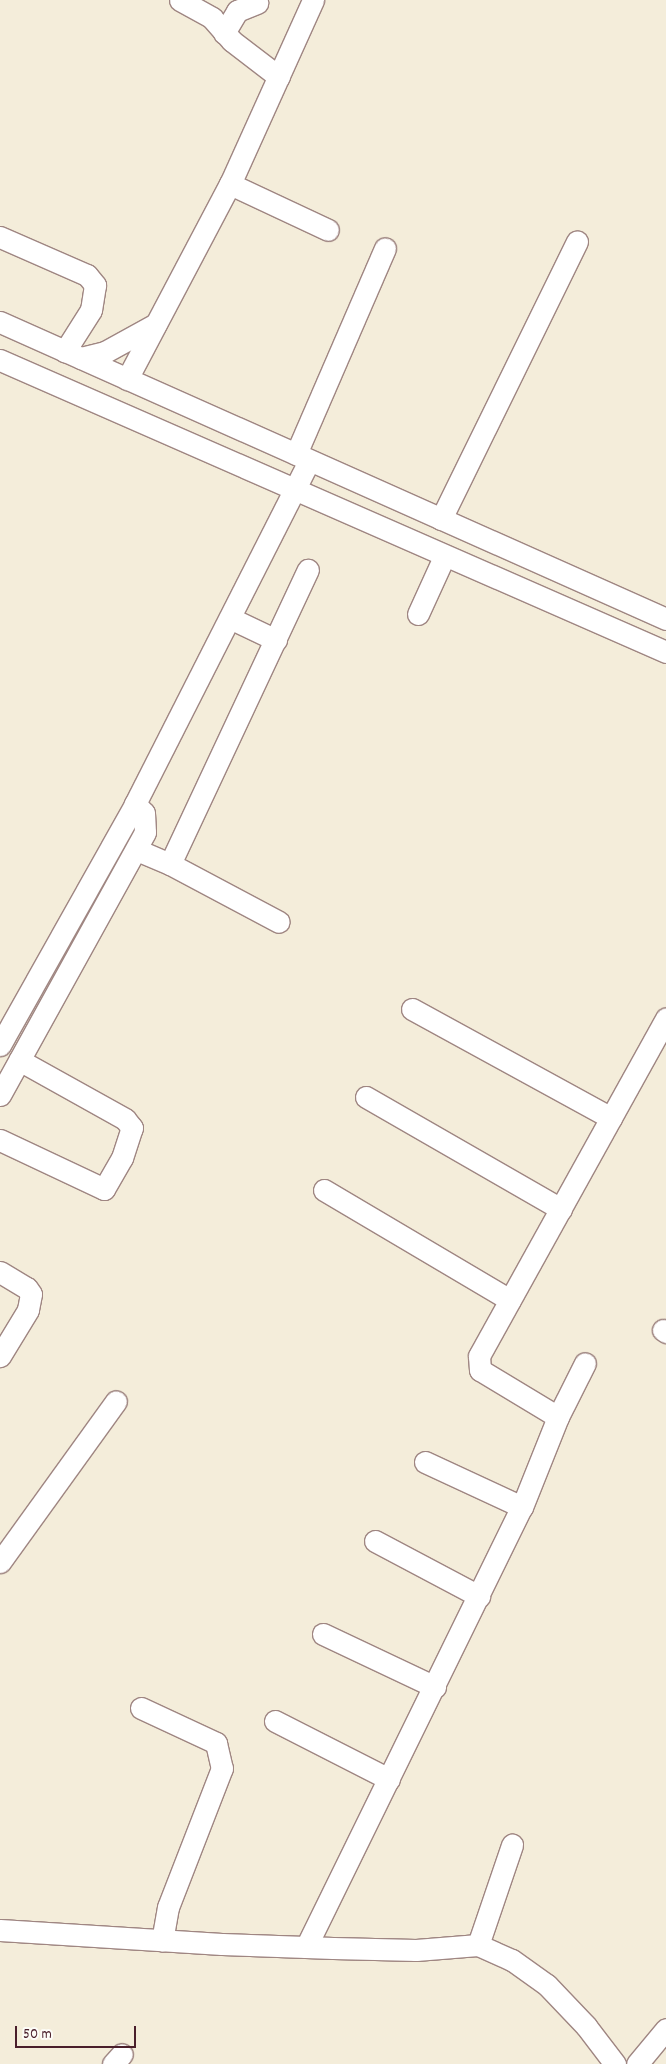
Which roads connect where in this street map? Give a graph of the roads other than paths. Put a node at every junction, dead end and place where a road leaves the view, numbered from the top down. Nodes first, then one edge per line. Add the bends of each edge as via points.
1 (180, 0) edge
2 (313, 0) edge
3 (257, 3) dead end
4 (224, 33) junction
5 (280, 77) junction
6 (230, 184) junction
7 (328, 230) dead end
8 (0, 237) edge
9 (577, 241) dead end
10 (385, 248) dead end
11 (0, 322) edge
12 (156, 324) junction
13 (73, 354) junction
14 (0, 360) edge
15 (127, 379) junction
16 (300, 473) junction
17 (440, 519) junction
18 (444, 557) junction
19 (308, 570) dead end
20 (418, 614) dead end
21 (230, 618) junction
22 (666, 619) edge
23 (276, 640) junction
24 (666, 652) edge
25 (135, 804) junction
26 (136, 850) junction
27 (170, 864) junction
28 (279, 922) dead end
29 (412, 1009) dead end
30 (666, 1018) edge
31 (0, 1045) edge
32 (19, 1060) junction
33 (0, 1095) edge
34 (366, 1097) dead end
35 (611, 1118) junction
36 (0, 1140) edge
37 (324, 1190) dead end
38 (561, 1209) junction
39 (0, 1272) edge
40 (510, 1300) junction
41 (0, 1356) edge
42 (585, 1363) dead end
43 (116, 1401) dead end
44 (558, 1417) junction
45 (425, 1462) dead end
46 (522, 1507) junction
47 (375, 1541) dead end
48 (0, 1562) edge
49 (479, 1596) junction
50 (323, 1634) dead end
51 (435, 1687) junction
52 (141, 1708) dead end
53 (275, 1721) dead end
54 (389, 1779) junction
55 (512, 1845) dead end
56 (0, 1930) edge
57 (162, 1940) junction
58 (478, 1945) junction
59 (306, 1947) junction
60 (666, 2029) edge
61 (615, 2064) edge
62 (637, 2064) edge

1 - 4 street via 212,18
2 - 5 street
3 - 4 street via 238,11
4 - 5 street
5 - 6 street
6 - 7 street
6 - 12 street
8 - 13 street via 87,275 95,285 91,310
9 - 17 street
10 - 16 street
11 - 13 street
12 - 13 street via 105,352
12 - 15 street
13 - 15 street
14 - 16 street
15 - 16 street
16 - 17 street
16 - 18 street
16 - 21 street
17 - 22 street
18 - 20 street
18 - 24 street
19 - 23 street
21 - 23 street
21 - 25 street
23 - 27 street
25 - 26 street via 144,813 146,822
25 - 31 street
26 - 27 street
26 - 32 street
27 - 28 street
29 - 35 street
30 - 35 street
32 - 33 street
32 - 36 street via 125,1119 132,1128 122,1158 104,1189
34 - 38 street
35 - 38 street
37 - 40 street
38 - 40 street
39 - 41 street via 27,1288 31,1294 28,1310
40 - 44 street via 479,1356 480,1370
42 - 44 street
43 - 48 street
44 - 46 street
45 - 46 street
46 - 49 street
47 - 49 street
49 - 51 street
50 - 51 street
51 - 54 street
52 - 57 street via 216,1743 222,1768 168,1907
53 - 54 street
54 - 59 street
55 - 58 street
56 - 57 street
57 - 59 street
58 - 59 street via 416,1950
58 - 61 street via 512,1960 547,1985 586,2026
60 - 62 street

